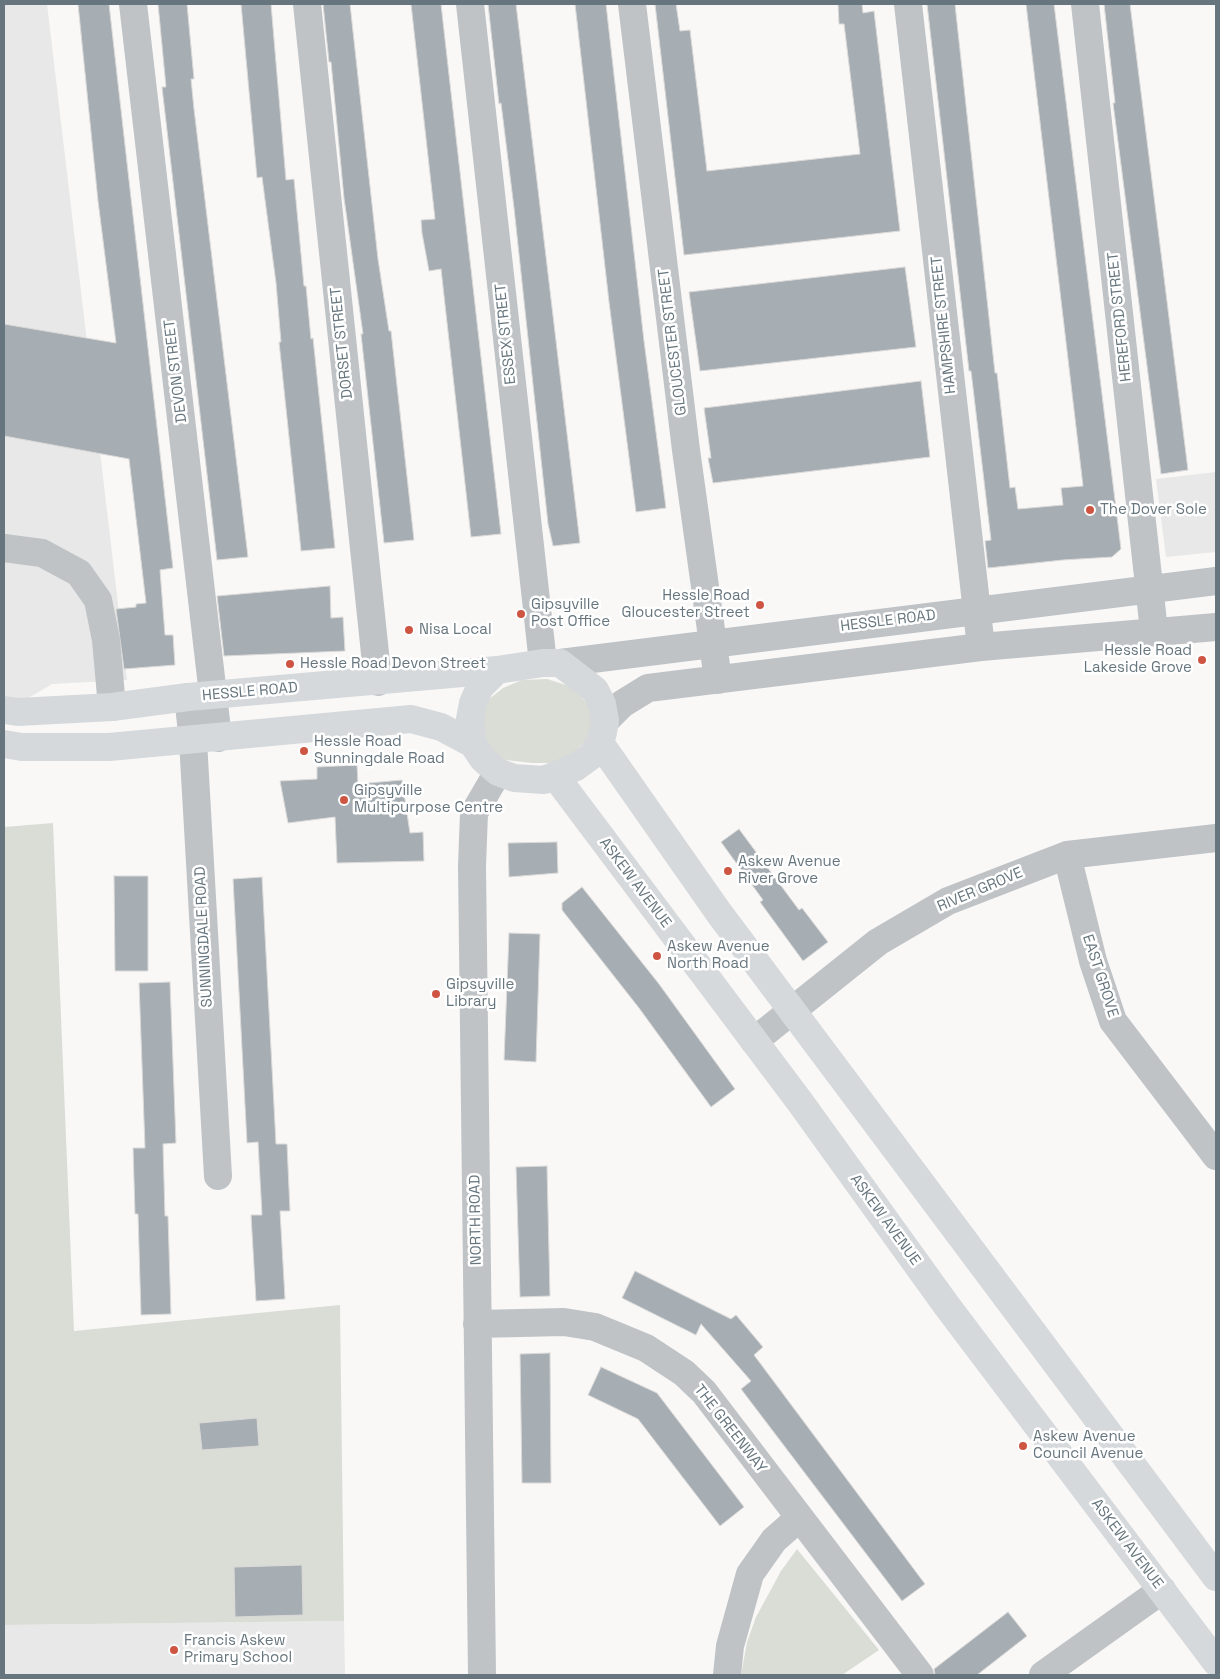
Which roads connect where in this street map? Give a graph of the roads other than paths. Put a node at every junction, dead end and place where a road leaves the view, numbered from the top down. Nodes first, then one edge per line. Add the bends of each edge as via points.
1 (133, 4) edge
2 (307, 4) edge
3 (470, 4) edge
4 (632, 4) edge
5 (908, 4) edge
6 (1085, 4) edge
7 (4, 548) edge
8 (1216, 581) edge
9 (1148, 588) junction
10 (975, 610) junction
11 (1216, 627) edge
12 (1154, 631) junction
13 (713, 643) junction
14 (981, 647) junction
15 (552, 663) junction
16 (497, 670) junction
17 (718, 680) junction
18 (378, 682) junction
19 (201, 696) junction
20 (112, 707) junction
21 (4, 710) edge
22 (603, 732) junction
23 (206, 740) junction
24 (4, 744) edge
25 (472, 744) junction
26 (498, 772) junction
27 (556, 777) junction
28 (1216, 838) edge
29 (1067, 855) junction
30 (792, 1010) junction
31 (754, 1041) junction
32 (1216, 1156) edge
33 (218, 1176) dead end
34 (477, 1324) junction
35 (799, 1518) junction
36 (1212, 1561) edge
37 (1162, 1590) junction
38 (1216, 1662) edge
39 (482, 1675) edge
40 (727, 1675) edge
41 (920, 1675) edge
42 (1043, 1675) edge

1 - 19 street, DEVON STREET
2 - 18 street, DORSET STREET
3 - 15 street, ESSEX STREET
4 - 13 street, GLOUCESTER STREET via 686,450
5 - 10 street, HAMPSHIRE STREET
6 - 9 street, HEREFORD STREET
7 - 20 street via 42,553 79,573 98,600 106,640
8 - 9 street, HESSLE ROAD
9 - 10 street, HESSLE ROAD
9 - 12 street, HEREFORD STREET
10 - 13 street, HESSLE ROAD
10 - 14 street, HAMPSHIRE STREET
11 - 12 street
12 - 14 street
13 - 15 street, HESSLE ROAD
13 - 17 street, GLOUCESTER STREET
14 - 17 street
15 - 16 main road
15 - 22 main road via 581,677 595,690 602,704
16 - 18 main road, HESSLE ROAD
16 - 25 main road via 480,687 474,703 470,718
17 - 22 street via 648,688 622,704
18 - 19 main road, HESSLE ROAD
19 - 20 main road, HESSLE ROAD
19 - 23 street, SUNNINGDALE ROAD
20 - 21 main road, HESSLE ROAD
22 - 27 main road via 591,756 576,768
22 - 30 main road via 719,913
23 - 24 main road via 109,747
23 - 25 main road via 411,719 441,727
23 - 33 street, SUNNINGDALE ROAD
25 - 26 main road
26 - 27 main road via 530,780
26 - 34 street, NORTH ROAD via 474,813
27 - 31 main road, ASKEW AVENUE
28 - 29 street, RIVER GROVE
29 - 30 street, RIVER GROVE via 948,901 878,942
29 - 32 street, EAST GROVE via 1093,961 1113,1021
30 - 31 street, RIVER GROVE
30 - 36 main road
31 - 37 main road, ASKEW AVENUE via 947,1306
34 - 35 street, THE GREENWAY via 564,1322 595,1327 667,1360 704,1392
34 - 39 street, NORTH ROAD
35 - 40 street via 774,1540 750,1574 730,1646
35 - 41 street, THE GREENWAY
37 - 38 main road, ASKEW AVENUE
37 - 42 street

